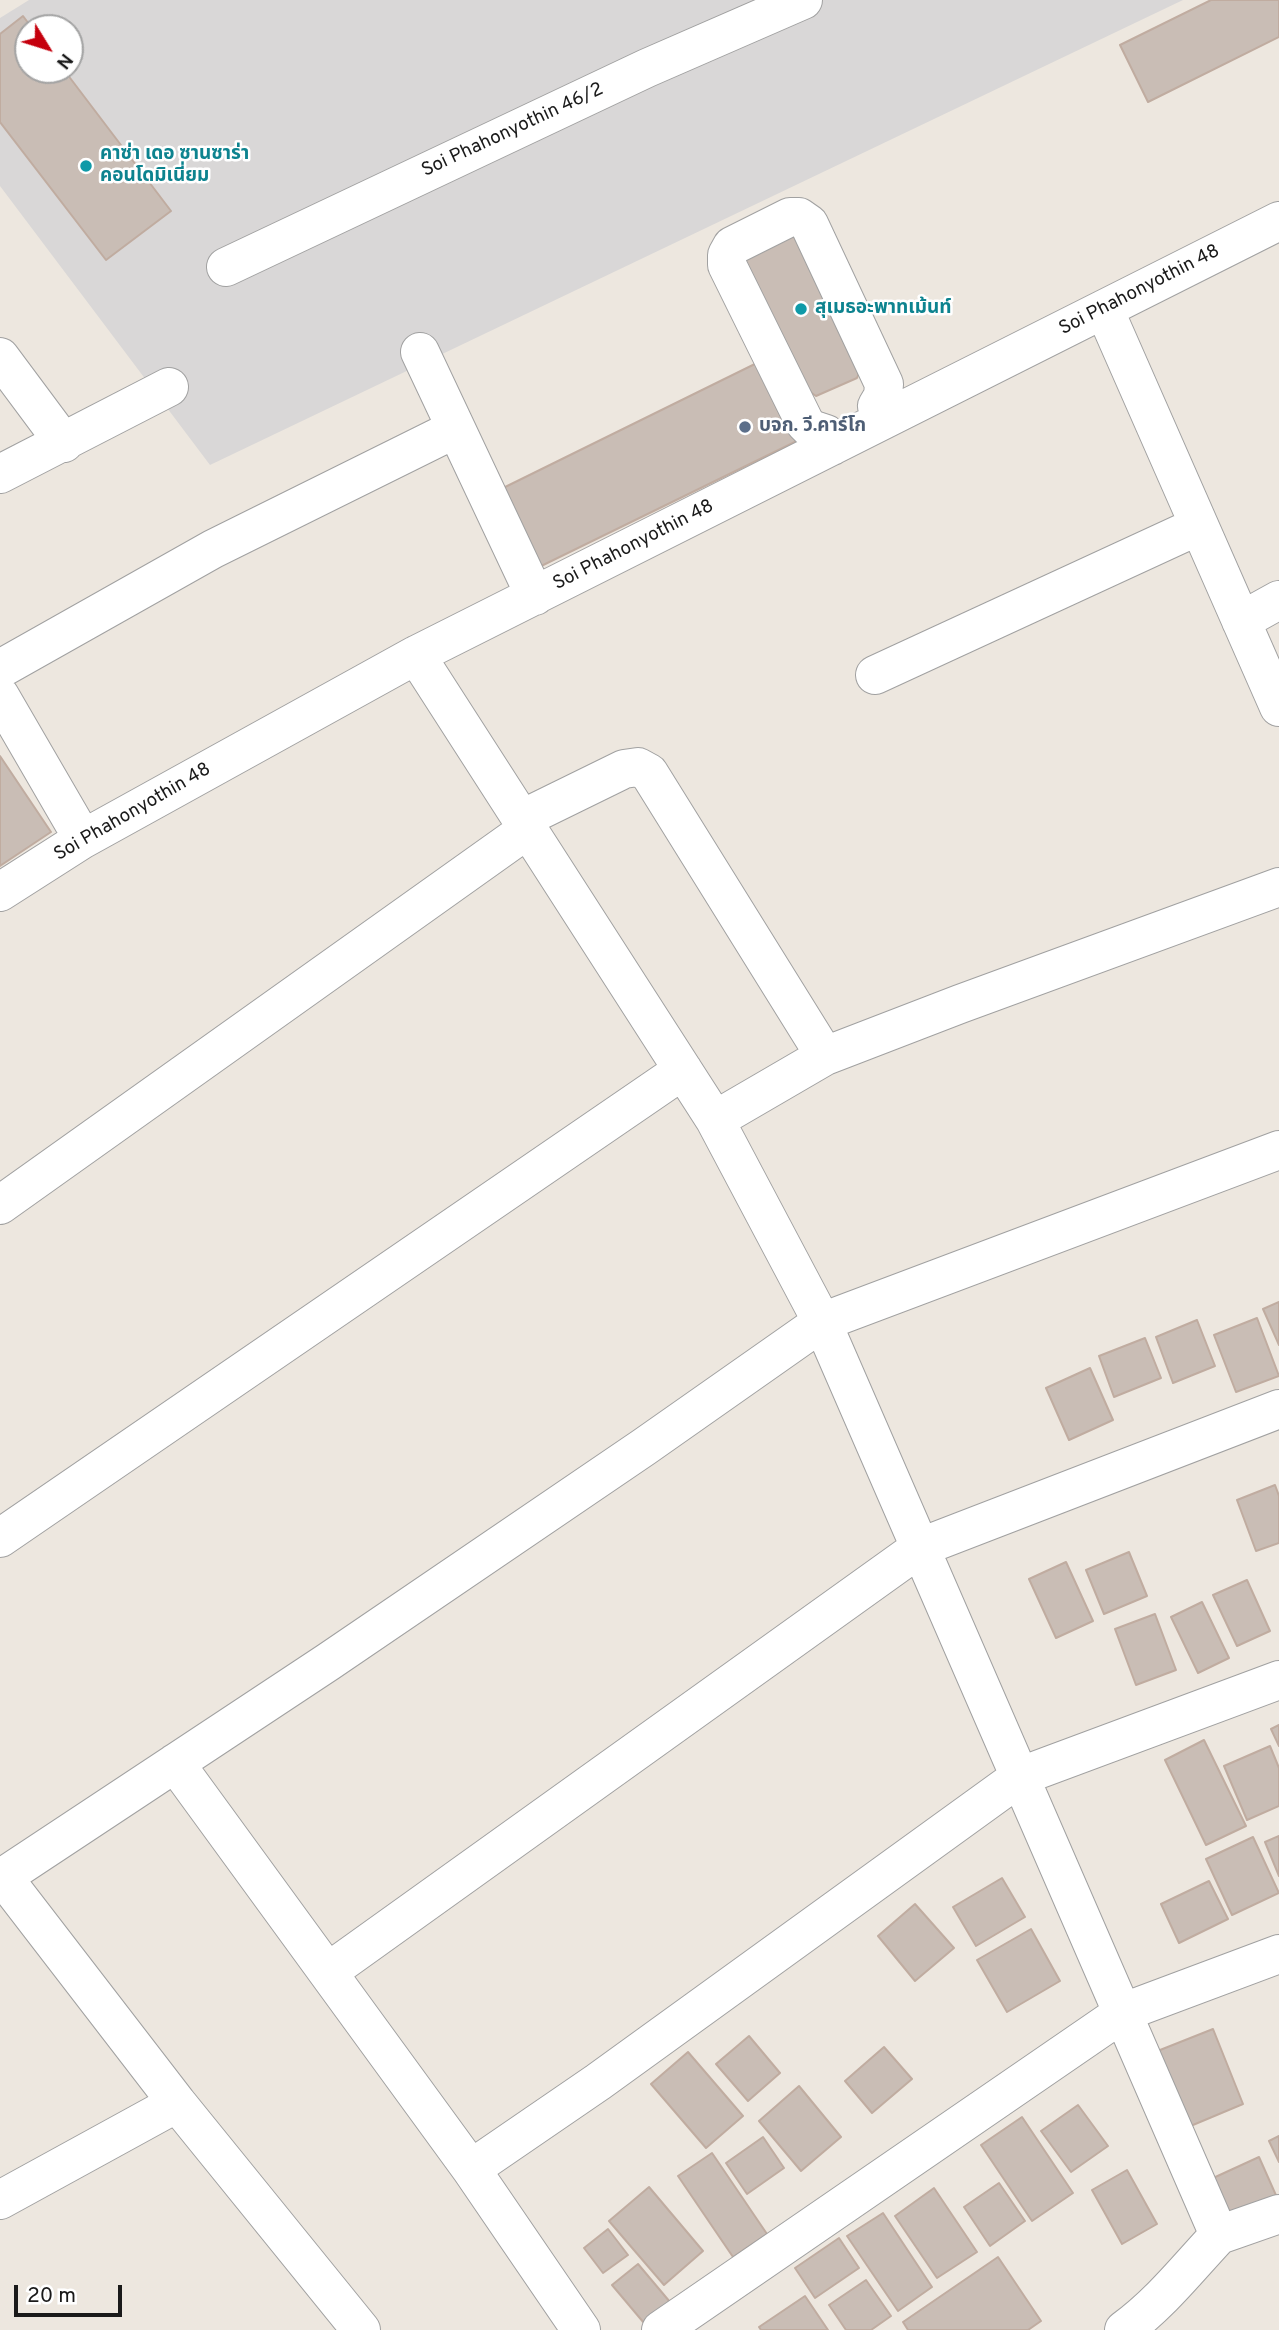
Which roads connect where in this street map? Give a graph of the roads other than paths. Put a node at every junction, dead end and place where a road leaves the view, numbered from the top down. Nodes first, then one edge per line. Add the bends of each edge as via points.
1 (803, 0) edge
2 (1279, 221) edge
3 (226, 267) dead end
4 (1104, 309) junction
5 (420, 352) dead end
6 (0, 357) edge
7 (169, 387) dead end
8 (883, 420) junction
9 (455, 429) junction
10 (64, 443) junction
11 (832, 446) junction
12 (0, 474) edge
13 (1198, 526) junction
14 (535, 596) junction
15 (1279, 600) edge
16 (1241, 621) junction
17 (416, 655) junction
18 (0, 669) edge
19 (875, 675) dead end
20 (0, 696) edge
21 (1279, 707) edge
22 (525, 824) junction
23 (83, 839) junction
24 (1279, 887) edge
25 (0, 892) edge
26 (825, 1056) junction
27 (683, 1070) junction
28 (715, 1119) junction
29 (1279, 1150) edge
30 (0, 1205) edge
31 (822, 1322) junction
32 (1279, 1409) edge
33 (0, 1538) edge
34 (921, 1547) junction
35 (1279, 1680) edge
36 (175, 1763) junction
37 (1021, 1776) junction
38 (1, 1878) edge
39 (1279, 1954) edge
40 (328, 1972) junction
41 (1124, 2012) junction
42 (177, 2103) junction
43 (471, 2169) junction
44 (0, 2200) edge
45 (1279, 2214) edge
46 (1219, 2235) junction
47 (361, 2330) edge
48 (581, 2330) edge
49 (661, 2330) edge
50 (1124, 2330) edge

1 - 3 street, Soi Phahonyothin 46/2 via 647,68
2 - 4 street, Soi Phahonyothin 48
4 - 8 street, Soi Phahonyothin 48
4 - 13 street
5 - 9 street
6 - 10 street
7 - 10 street
8 - 11 street, Soi Phahonyothin 48
8 - 11 street via 877,406 884,384 807,222 790,216 734,245 727,266 807,426 826,434
9 - 14 street
9 - 18 street via 213,548
10 - 12 street
11 - 14 street, Soi Phahonyothin 48
13 - 16 street
13 - 19 street
14 - 17 street, Soi Phahonyothin 48
15 - 16 street
16 - 21 street
17 - 22 street
17 - 23 street, Soi Phahonyothin 48
20 - 23 street
22 - 26 street via 624,769 638,767 649,773
22 - 27 street
22 - 30 street
23 - 25 street, Soi Phahonyothin 48
24 - 26 street
26 - 28 street
27 - 28 street
27 - 33 street
28 - 31 street
29 - 31 street
31 - 34 street
31 - 36 street
32 - 34 street
34 - 37 street
34 - 40 street
35 - 37 street
36 - 38 street
36 - 40 street
37 - 41 street
37 - 43 street
38 - 42 street
39 - 41 street
40 - 43 street
41 - 46 street
41 - 49 street
42 - 44 street
42 - 47 street
43 - 48 street
45 - 46 street
46 - 50 street via 1170,2290

